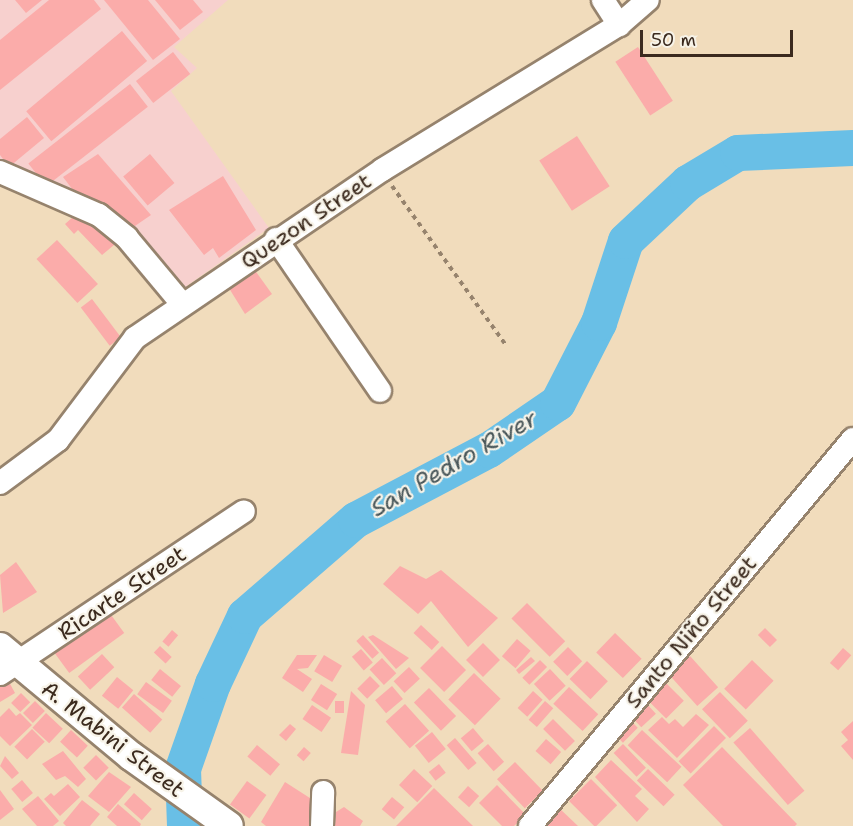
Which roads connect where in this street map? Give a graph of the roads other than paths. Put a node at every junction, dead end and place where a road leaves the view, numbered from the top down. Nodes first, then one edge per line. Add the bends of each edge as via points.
1 (603, 0) edge
2 (648, 0) edge
3 (619, 25) junction
4 (0, 172) edge
5 (276, 239) junction
6 (183, 304) junction
7 (380, 391) dead end
8 (853, 439) edge
9 (0, 483) edge
10 (244, 511) dead end
11 (5, 662) edge
12 (323, 792) dead end
13 (229, 826) edge
14 (322, 826) edge
15 (530, 826) edge

1 - 3 street
2 - 3 street, Quezon Street
3 - 5 street, Quezon Street
4 - 6 street via 99,215 127,238
5 - 6 street, Quezon Street
5 - 7 street
6 - 9 street, Quezon Street via 135,338 58,440
8 - 15 street, Santo Niño Street
10 - 11 street, Ricarte Street
11 - 13 main road, A. Mabini Street
12 - 14 street

